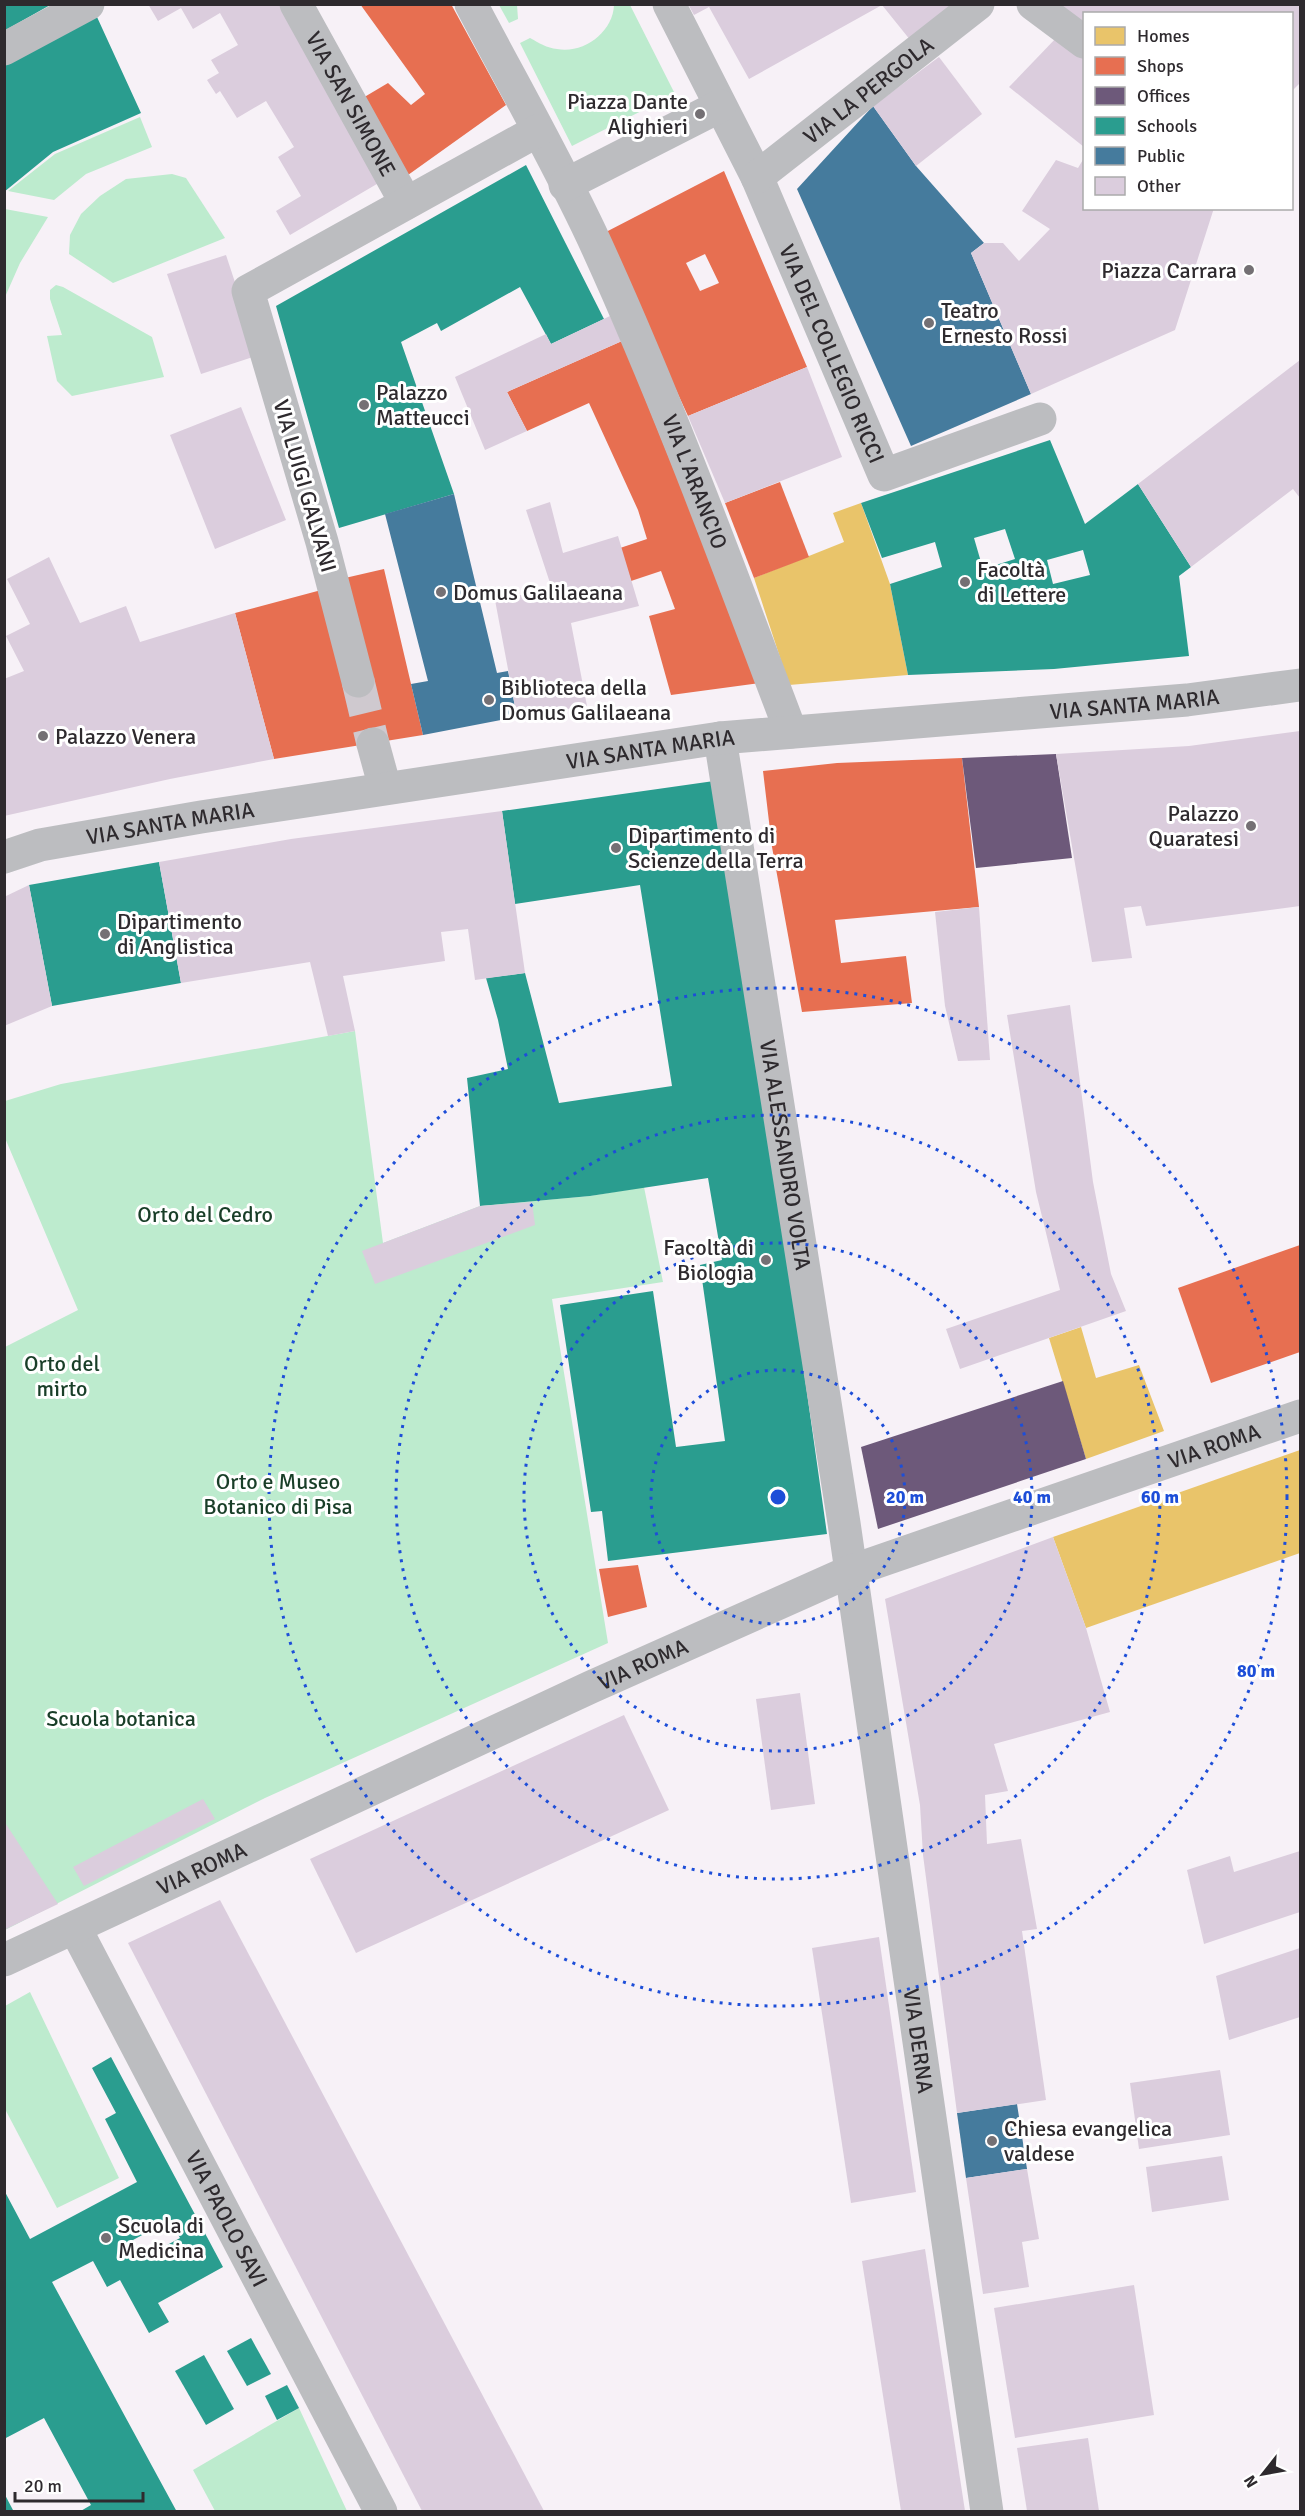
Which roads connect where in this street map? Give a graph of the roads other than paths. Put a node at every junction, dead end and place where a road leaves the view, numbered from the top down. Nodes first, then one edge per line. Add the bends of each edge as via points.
1 (88, 4) edge
2 (296, 4) edge
3 (471, 4) edge
4 (669, 4) edge
5 (978, 4) edge
6 (1033, 4) edge
7 (1083, 41) edge
8 (4, 49) edge
9 (720, 106) junction
10 (534, 132) junction
11 (757, 177) junction
12 (565, 185) junction
13 (406, 202) junction
14 (1040, 419) dead end
15 (358, 681) tunnel mouth
16 (1300, 685) edge
17 (791, 732) junction
18 (720, 738) junction
19 (373, 744) tunnel mouth
20 (385, 788) junction
21 (4, 857) edge
22 (1300, 1416) edge
23 (850, 1571) junction
24 (75, 1928) junction
25 (4, 1960) edge
26 (381, 2511) edge
27 (987, 2511) edge

1 - 8 street
2 - 13 street, VIA SAN SIMONE
3 - 10 street
4 - 9 street
5 - 11 street, VIA LA PERGOLA
6 - 7 street
9 - 11 street
9 - 12 street
10 - 12 street
10 - 13 street
11 - 14 street, VIA DEL COLLEGIO RICCI via 884,475
12 - 17 street, VIA L'ARANCIO via 592,236 690,462
13 - 15 street, VIA LUIGI GALVANI via 248,291 322,542
16 - 17 street, VIA SANTA MARIA via 1187,700
17 - 18 street, VIA SANTA MARIA
18 - 20 street, VIA SANTA MARIA
18 - 23 street, VIA ALESSANDRO VOLTA
19 - 20 street
20 - 21 street, VIA SANTA MARIA via 51,843
22 - 23 street, VIA ROMA
23 - 24 street, VIA ROMA
23 - 27 street, VIA DERNA
24 - 25 street, VIA ROMA
24 - 26 street, VIA PAOLO SAVI

